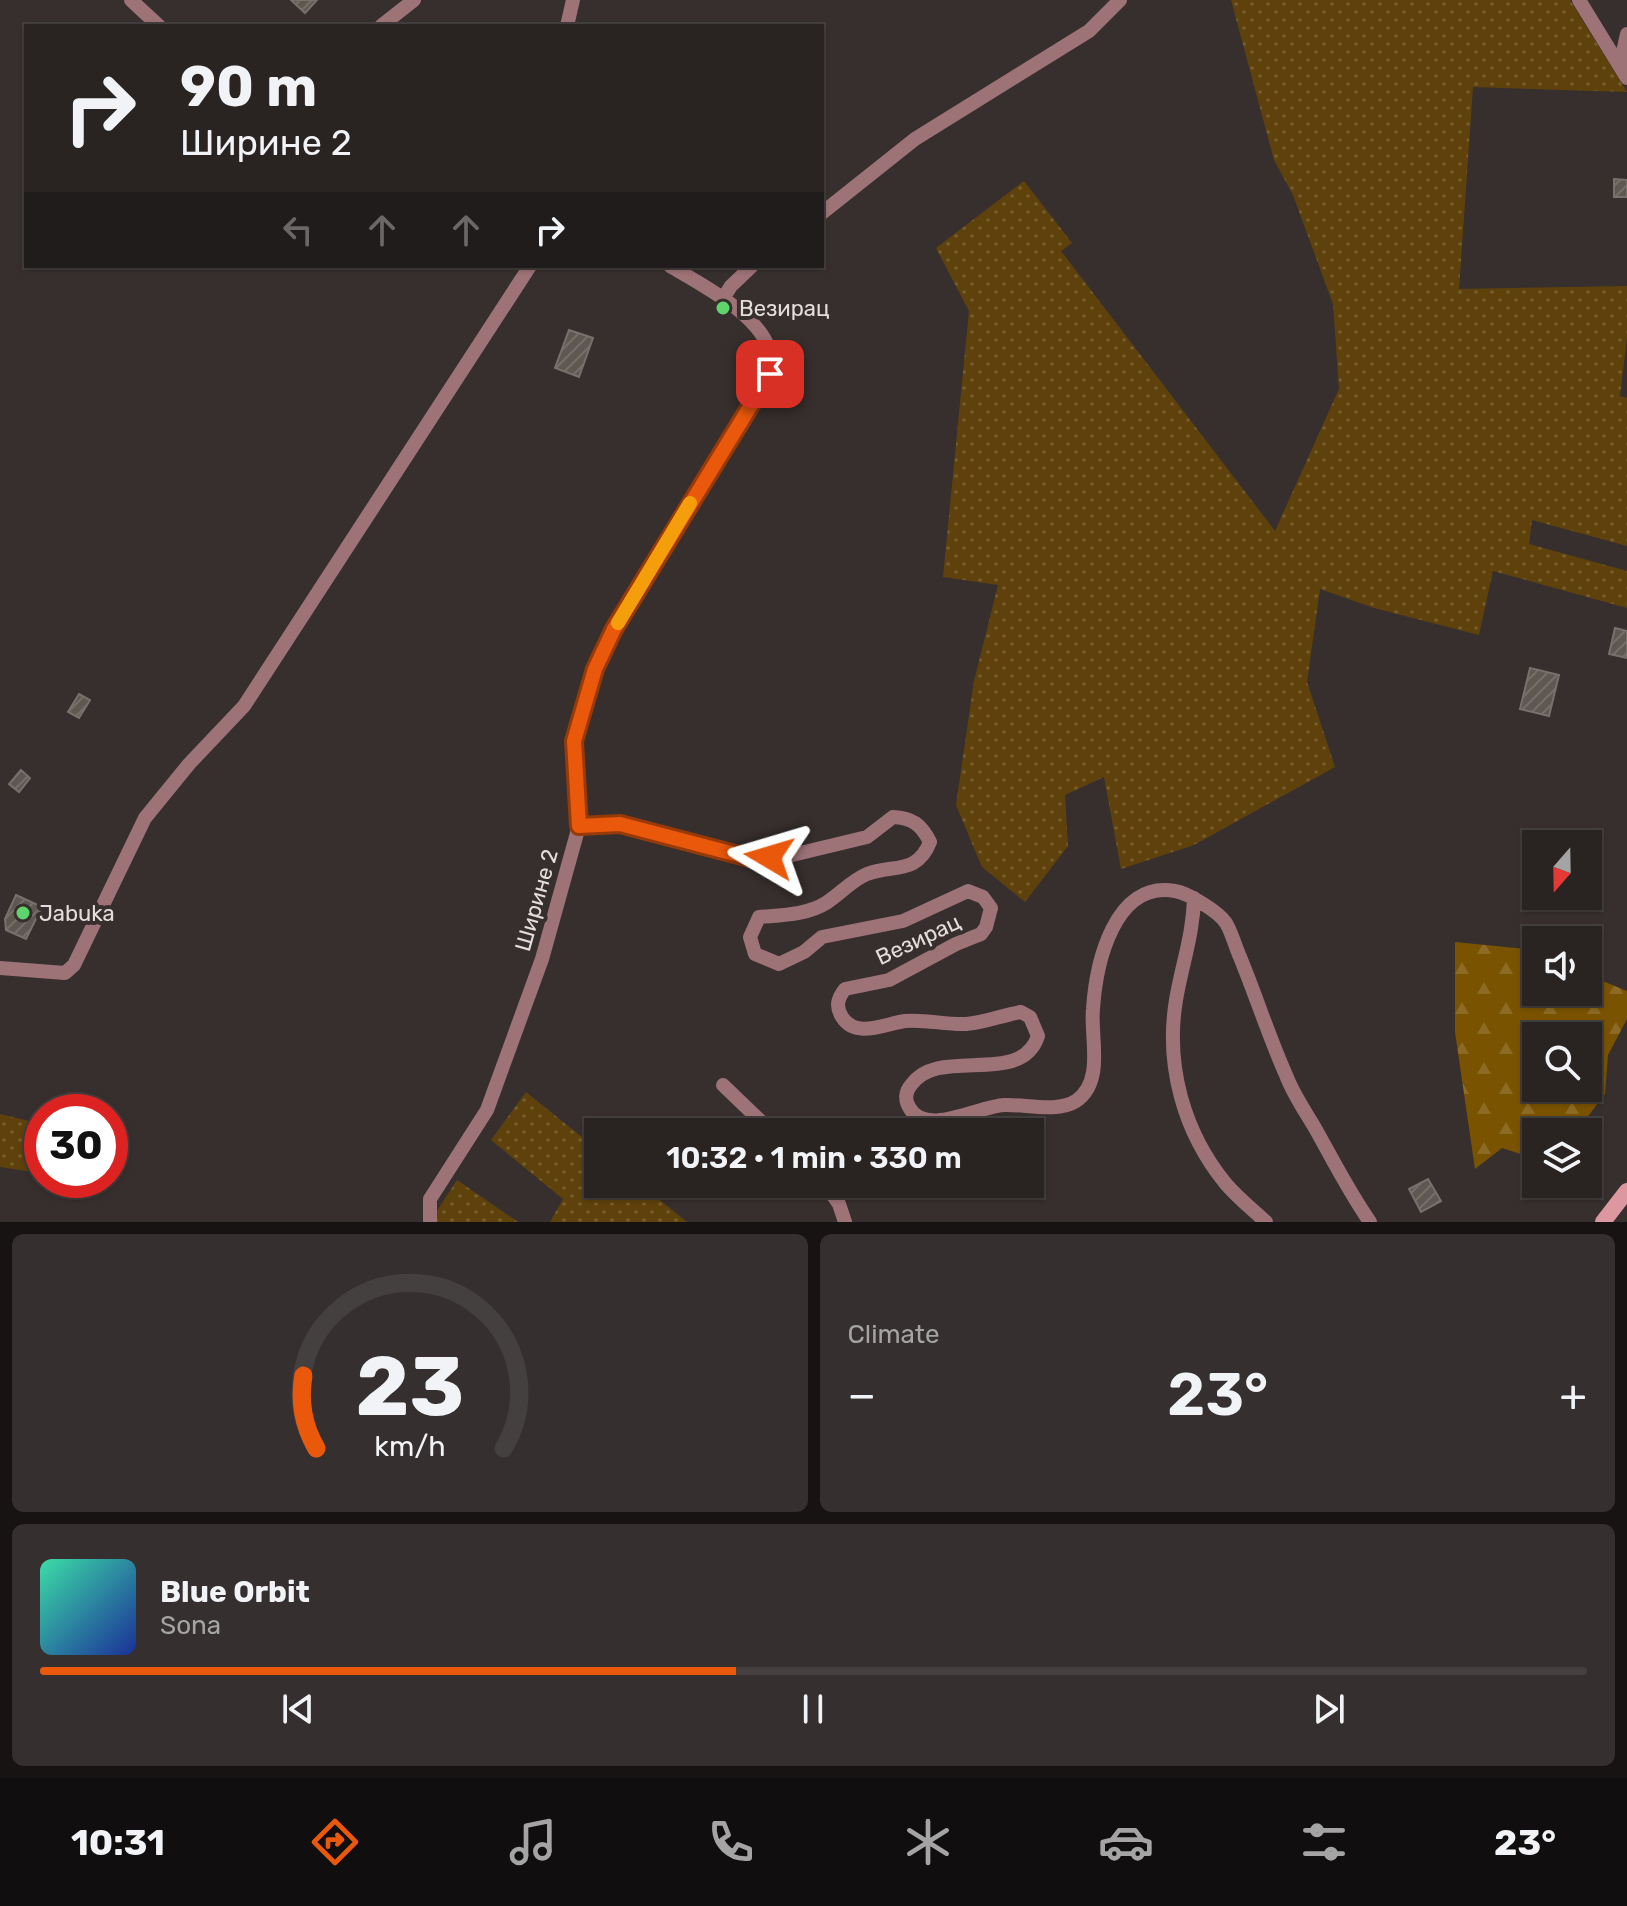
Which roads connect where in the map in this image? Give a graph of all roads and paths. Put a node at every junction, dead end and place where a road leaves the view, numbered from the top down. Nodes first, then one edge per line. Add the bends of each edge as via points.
1 (131, 0) edge
2 (414, 0) edge
3 (573, 0) edge
4 (1120, 0) edge
5 (1579, 0) edge
6 (157, 24) edge
7 (384, 24) edge
8 (567, 24) edge
9 (1627, 34) edge
10 (1624, 72) edge
11 (824, 211) edge
12 (529, 268) edge
13 (673, 268) edge
14 (750, 268) edge
15 (724, 297) junction
16 (579, 826) junction
17 (1194, 898) junction
18 (0, 968) edge
19 (723, 1085) dead end
20 (757, 1118) edge
21 (1627, 1191) edge
22 (835, 1198) edge
23 (430, 1222) edge
24 (845, 1222) edge
25 (1266, 1222) edge
26 (1370, 1222) edge
27 (1603, 1222) edge

1 - 6 street
2 - 7 street
3 - 8 street
4 - 11 street via 1089,31 915,139
5 - 10 street
9 - 10 street
12 - 18 street via 244,706 145,818 74,965 65,973
13 - 15 street, Ширине 2
14 - 15 street
15 - 16 street, Ширине 2 via 763,336 771,352 770,374 621,617 595,669 574,741
16 - 17 street, Везирац via 620,824 750,858 825,850 867,837 893,817 911,818 930,842 925,853 904,868 865,875 823,905 759,917 750,937 755,954 779,964 822,937 903,921 968,891 983,897 991,908 981,934 889,980 845,989 838,998 844,1020 866,1030 906,1021 963,1024 1021,1012 1030,1017 1038,1036 1025,1054 1009,1062 931,1070 910,1085 908,1106 915,1117 930,1121 1002,1105 1050,1107 1075,1101 1095,1064 1092,1013 1097,970 1122,911 1140,894 1176,891
16 - 23 street, Ширине 2 via 508,1057 487,1110 430,1199
17 - 25 street via 1193,930 1176,1001 1175,1077 1200,1147 1227,1185
17 - 26 street, Везирац via 1225,922 1286,1077
19 - 20 street
21 - 27 street
22 - 24 street

